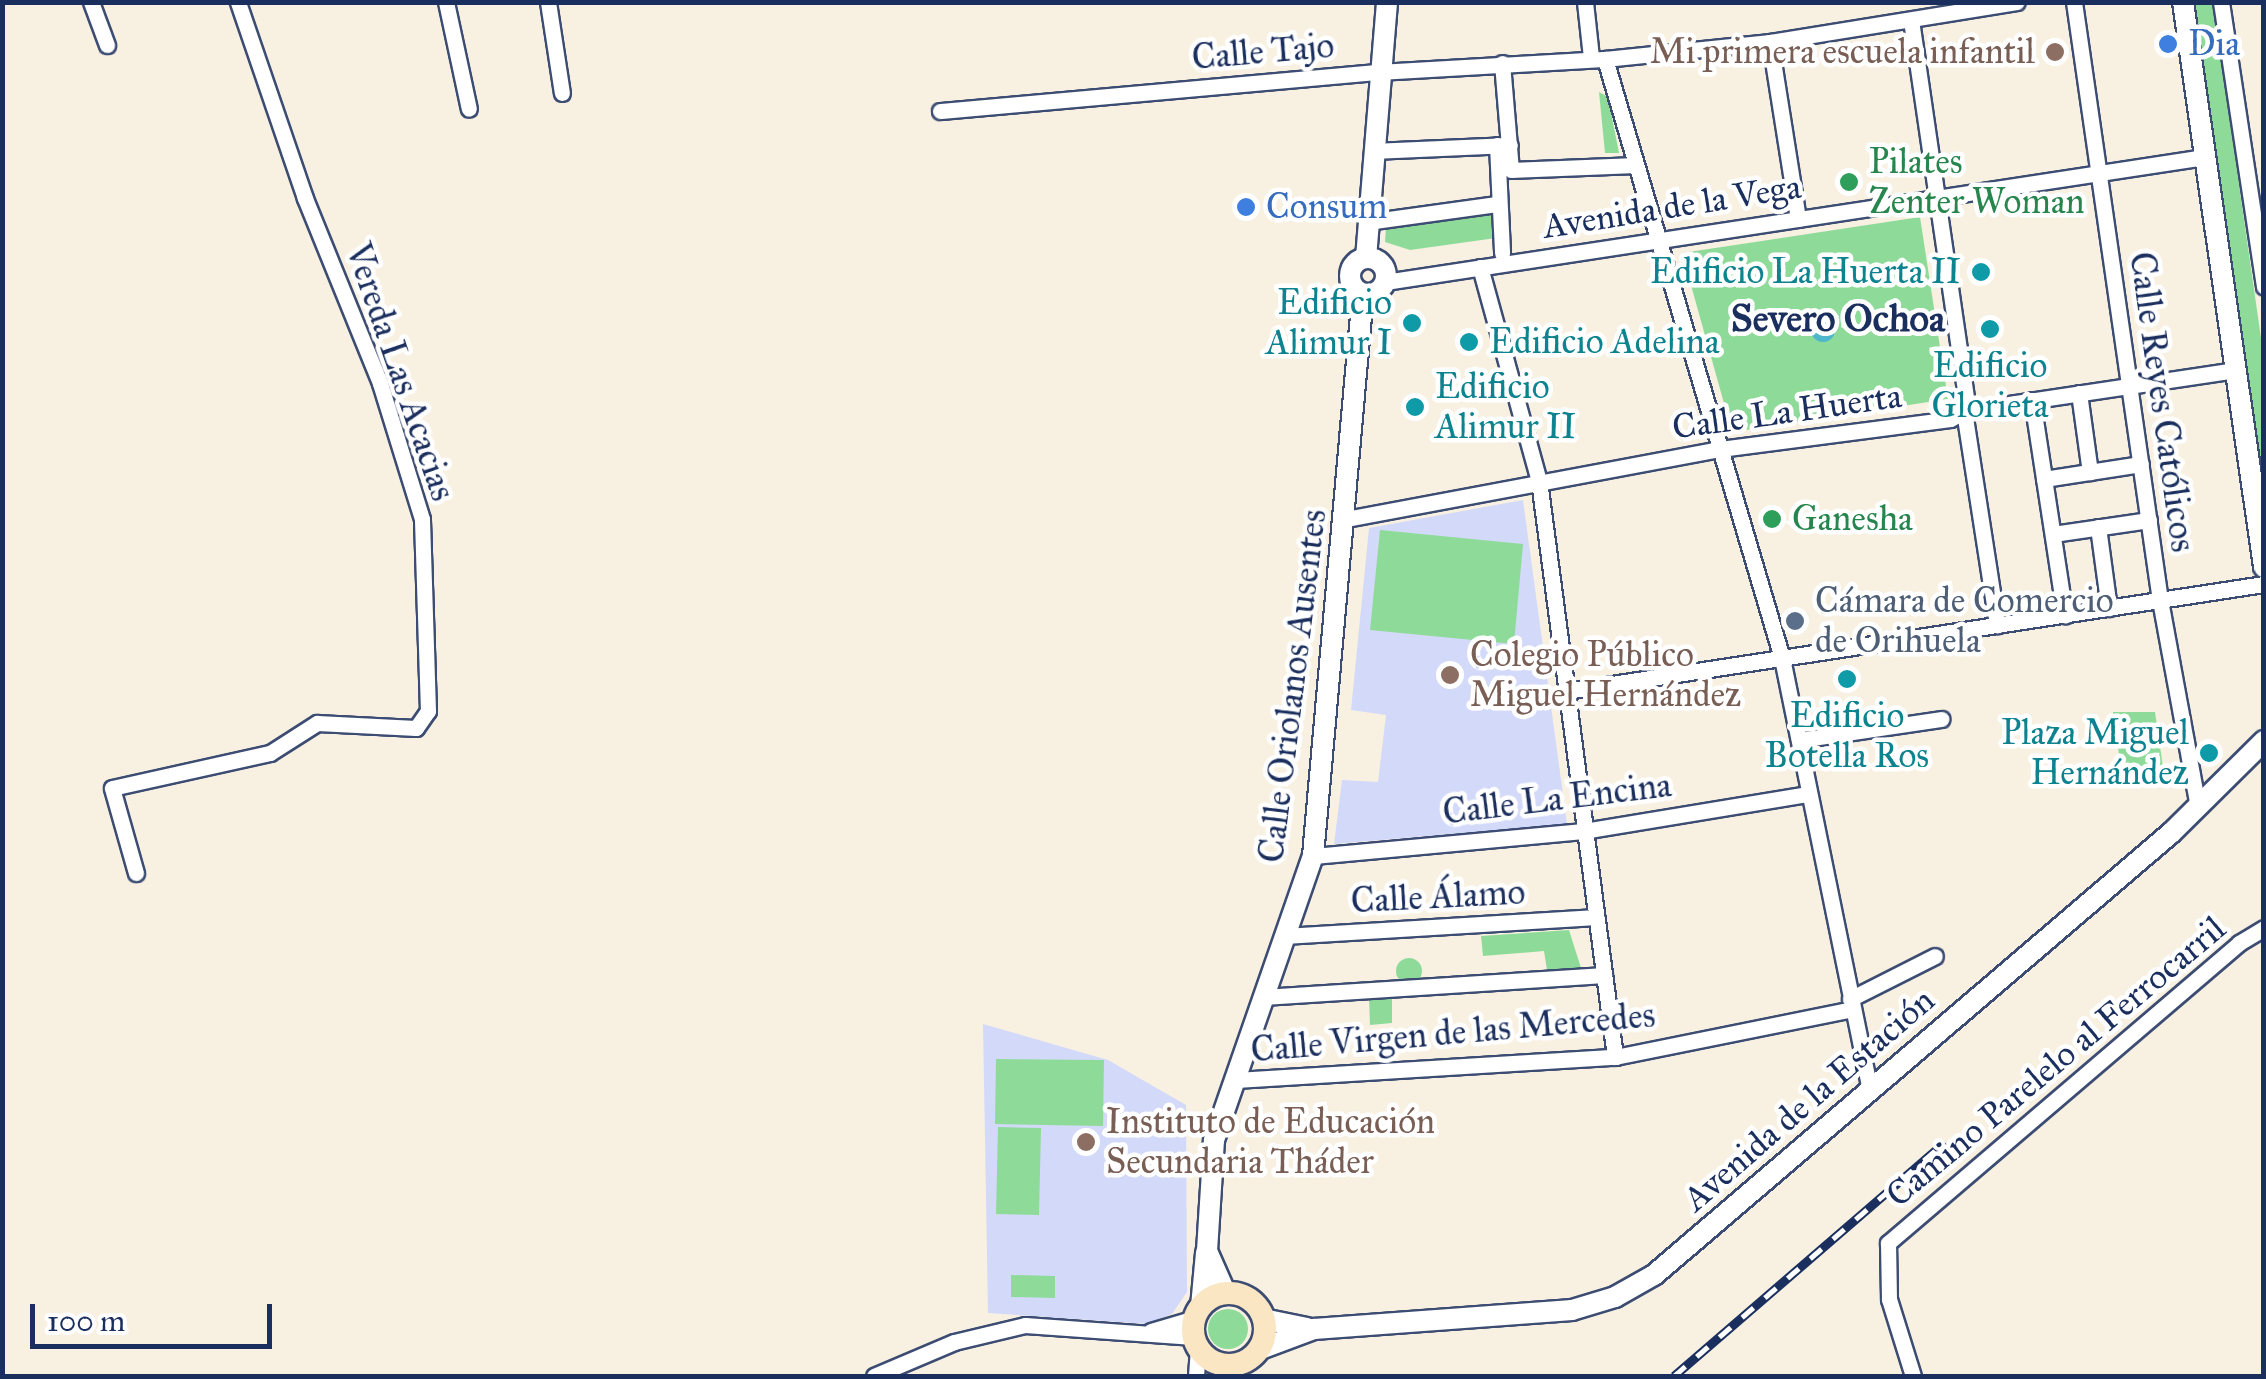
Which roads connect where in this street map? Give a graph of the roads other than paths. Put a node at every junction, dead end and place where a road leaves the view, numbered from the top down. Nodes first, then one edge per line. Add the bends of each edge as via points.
1 (92, 2) edge
2 (238, 2) edge
3 (446, 2) edge
4 (548, 2) edge
5 (1387, 2) edge
6 (1585, 2) edge
7 (1895, 2) edge
8 (2018, 2) edge
9 (2074, 2) edge
10 (2183, 2) edge
11 (2221, 2) edge
12 (1905, 21) junction
13 (1770, 42) junction
14 (107, 44) dead end
15 (1598, 58) junction
16 (1502, 64) junction
17 (1376, 72) junction
18 (562, 92) dead end
19 (469, 109) dead end
20 (940, 111) dead end
21 (1504, 145) junction
22 (1372, 151) junction
23 (2205, 156) junction
24 (2264, 159) edge
25 (2245, 161) junction
26 (1635, 166) junction
27 (2098, 173) junction
28 (1936, 197) junction
29 (1497, 204) junction
30 (1798, 218) junction
31 (1367, 222) junction
32 (1658, 240) junction
33 (1502, 252) dead end
34 (1366, 258) junction
35 (1480, 267) junction
36 (1385, 282) junction
37 (2264, 287) edge
38 (1363, 294) junction
39 (2236, 370) junction
40 (2130, 386) junction
41 (2079, 394) junction
42 (2032, 400) junction
43 (1966, 410) junction
44 (1720, 449) junction
45 (2141, 464) junction
46 (2090, 472) junction
47 (2044, 479) junction
48 (1540, 482) junction
49 (1346, 519) junction
50 (2149, 520) junction
51 (2098, 528) junction
52 (2053, 534) junction
53 (2264, 567) edge
54 (2264, 584) edge
55 (2160, 600) junction
56 (2109, 608) junction
57 (2065, 614) junction
58 (1997, 625) junction
59 (1782, 658) junction
60 (1566, 691) junction
61 (1940, 719) dead end
62 (1799, 740) junction
63 (2264, 740) edge
64 (1807, 794) junction
65 (2198, 808) junction
66 (1584, 831) junction
67 (1313, 856) junction
68 (136, 872) dead end
69 (1596, 917) junction
70 (2264, 928) edge
71 (1284, 936) junction
72 (1935, 956) dead end
73 (1604, 975) junction
74 (1263, 997) junction
75 (1851, 1004) junction
76 (1615, 1057) junction
77 (1234, 1080) junction
78 (1870, 1091) junction
79 (1207, 1251) junction
80 (1226, 1294) junction
81 (1264, 1319) junction
82 (1314, 1329) junction
83 (1201, 1346) edge
84 (1247, 1362) edge
85 (874, 1376) edge
86 (1913, 1376) edge

1 - 14 street
2 - 68 street, Vereda Las Acacias via 305,198 380,383 422,518 428,711 416,728 317,723 270,753 112,788
3 - 19 street
4 - 18 street
5 - 17 street
6 - 15 street
7 - 12 street
8 - 12 street, Calle Tajo
9 - 27 street, Calle Reyes Católicos
10 - 23 street
11 - 25 street
12 - 13 street, Calle Tajo
12 - 28 street
13 - 15 street, Calle Tajo
13 - 30 street
15 - 16 street, Calle Tajo
15 - 26 street
16 - 17 street, Calle Tajo
16 - 21 street
17 - 20 street, Calle Tajo
17 - 22 street
21 - 22 street
21 - 26 street via 1512,170
21 - 29 street
22 - 31 street
23 - 27 street, Avenida de la Vega
23 - 39 street
24 - 25 street
25 - 37 street
26 - 32 street
27 - 28 street, Avenida de la Vega
27 - 40 street, Calle Reyes Católicos
28 - 30 street, Avenida de la Vega
28 - 43 street
29 - 31 street
29 - 33 street
30 - 32 street, Avenida de la Vega
31 - 34 street
32 - 35 street, Avenida de la Vega
32 - 44 street
34 - 36 street via 1382,264
34 - 38 street via 1350,278
35 - 36 street, Avenida de la Vega
35 - 48 street
36 - 38 street
38 - 49 street, Calle Oriolanos Ausentes
39 - 40 street, Calle La Huerta
39 - 53 street
40 - 41 street, Calle La Huerta
40 - 45 street, Calle Reyes Católicos
41 - 42 street, Calle La Huerta
41 - 46 street
42 - 43 street, Calle La Huerta
42 - 47 street
43 - 44 street, Calle La Huerta via 1950,419
43 - 58 street
44 - 48 street, Calle La Huerta
44 - 59 street
45 - 46 street
45 - 50 street, Calle Reyes Católicos
46 - 47 street
47 - 52 street
48 - 49 street, Calle La Huerta
48 - 60 street
49 - 67 street, Calle Oriolanos Ausentes
50 - 51 street
50 - 55 street, Calle Reyes Católicos
51 - 52 street
51 - 56 street
52 - 57 street
54 - 55 street
55 - 56 street
55 - 65 street, Calle Reyes Católicos
56 - 57 street
57 - 58 street
58 - 59 street
59 - 60 street
59 - 62 street
60 - 66 street
61 - 62 street
62 - 64 street
63 - 65 street, Avenida de la Estación
64 - 66 street, Calle La Encina
64 - 75 street
65 - 78 street, Avenida de la Estación
66 - 67 street, Calle La Encina
66 - 69 street
67 - 71 street, Calle Oriolanos Ausentes
69 - 71 street, Calle Álamo
69 - 73 street
70 - 86 street, Camino Parelelo al Ferrocarril via 2238,943 1888,1243 1889,1300
71 - 74 street, Calle Oriolanos Ausentes
72 - 75 street, Calle Virgen de las Mercedes
73 - 74 street
73 - 76 street
74 - 77 street, Calle Oriolanos Ausentes
75 - 76 street, Calle Virgen de las Mercedes
75 - 78 street
76 - 77 street, Calle Virgen de las Mercedes
77 - 79 street, Calle Oriolanos Ausentes via 1214,1140
78 - 82 street, Avenida de la Estación via 1654,1274 1614,1297 1572,1310
79 - 80 street, Calle Oriolanos Ausentes
79 - 83 street, Calle Oriolanos Ausentes
80 - 81 main road via 1249,1300
80 - 83 main road
81 - 82 street, Avenida de la Estación
81 - 84 main road
82 - 84 street, Avenida de la Estación
83 - 84 main road
83 - 85 street via 1142,1334 996,1329

